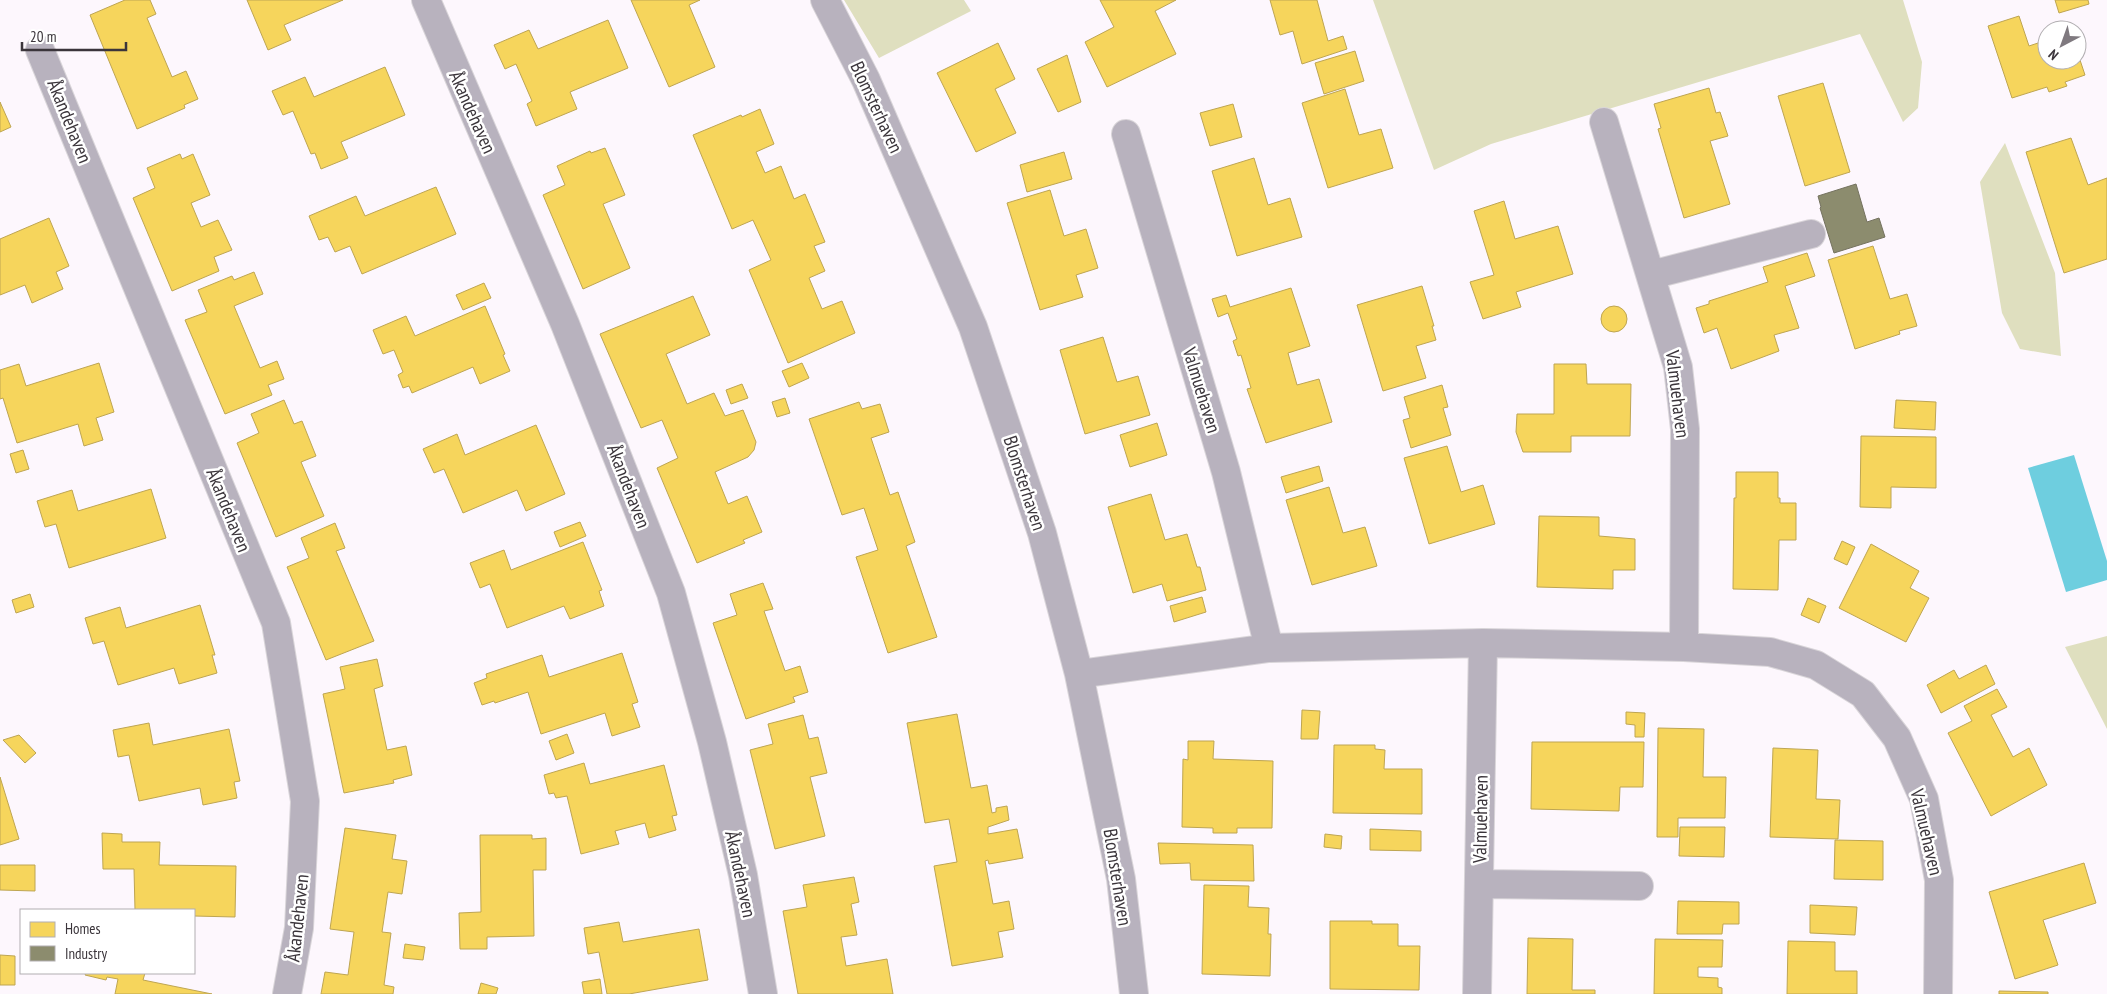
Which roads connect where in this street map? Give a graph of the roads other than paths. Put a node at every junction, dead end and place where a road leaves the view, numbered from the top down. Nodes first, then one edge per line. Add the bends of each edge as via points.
1 (426, 0) edge
2 (825, 0) edge
3 (40, 50) dead end
4 (1604, 122) dead end
5 (1126, 134) dead end
6 (1811, 234) dead end
7 (1652, 275) junction
8 (1482, 643) junction
9 (1684, 647) junction
10 (1269, 648) junction
11 (1079, 674) junction
12 (1479, 884) junction
13 (1639, 886) dead end
14 (287, 994) edge
15 (763, 994) edge
16 (1134, 994) edge
17 (1477, 994) edge
18 (1938, 994) edge

1 - 15 street, Åkandehaven via 565,324 671,593 717,761 743,875
2 - 11 street, Blomsterhaven via 866,80 973,327 1042,533
3 - 14 street, Åkandehaven via 276,622 305,801 299,928
4 - 7 street, Valmuehaven
5 - 10 street, Valmuehaven via 1226,472
6 - 7 street
7 - 9 street, Valmuehaven via 1678,367 1685,429
8 - 9 street, Valmuehaven
8 - 10 street, Valmuehaven
8 - 12 street, Valmuehaven
9 - 18 street, Valmuehaven via 1770,652 1816,665 1863,694 1896,738 1924,798 1939,880
10 - 11 street, Valmuehaven
11 - 16 street, Blomsterhaven via 1121,880
12 - 13 street
12 - 17 street, Valmuehaven

